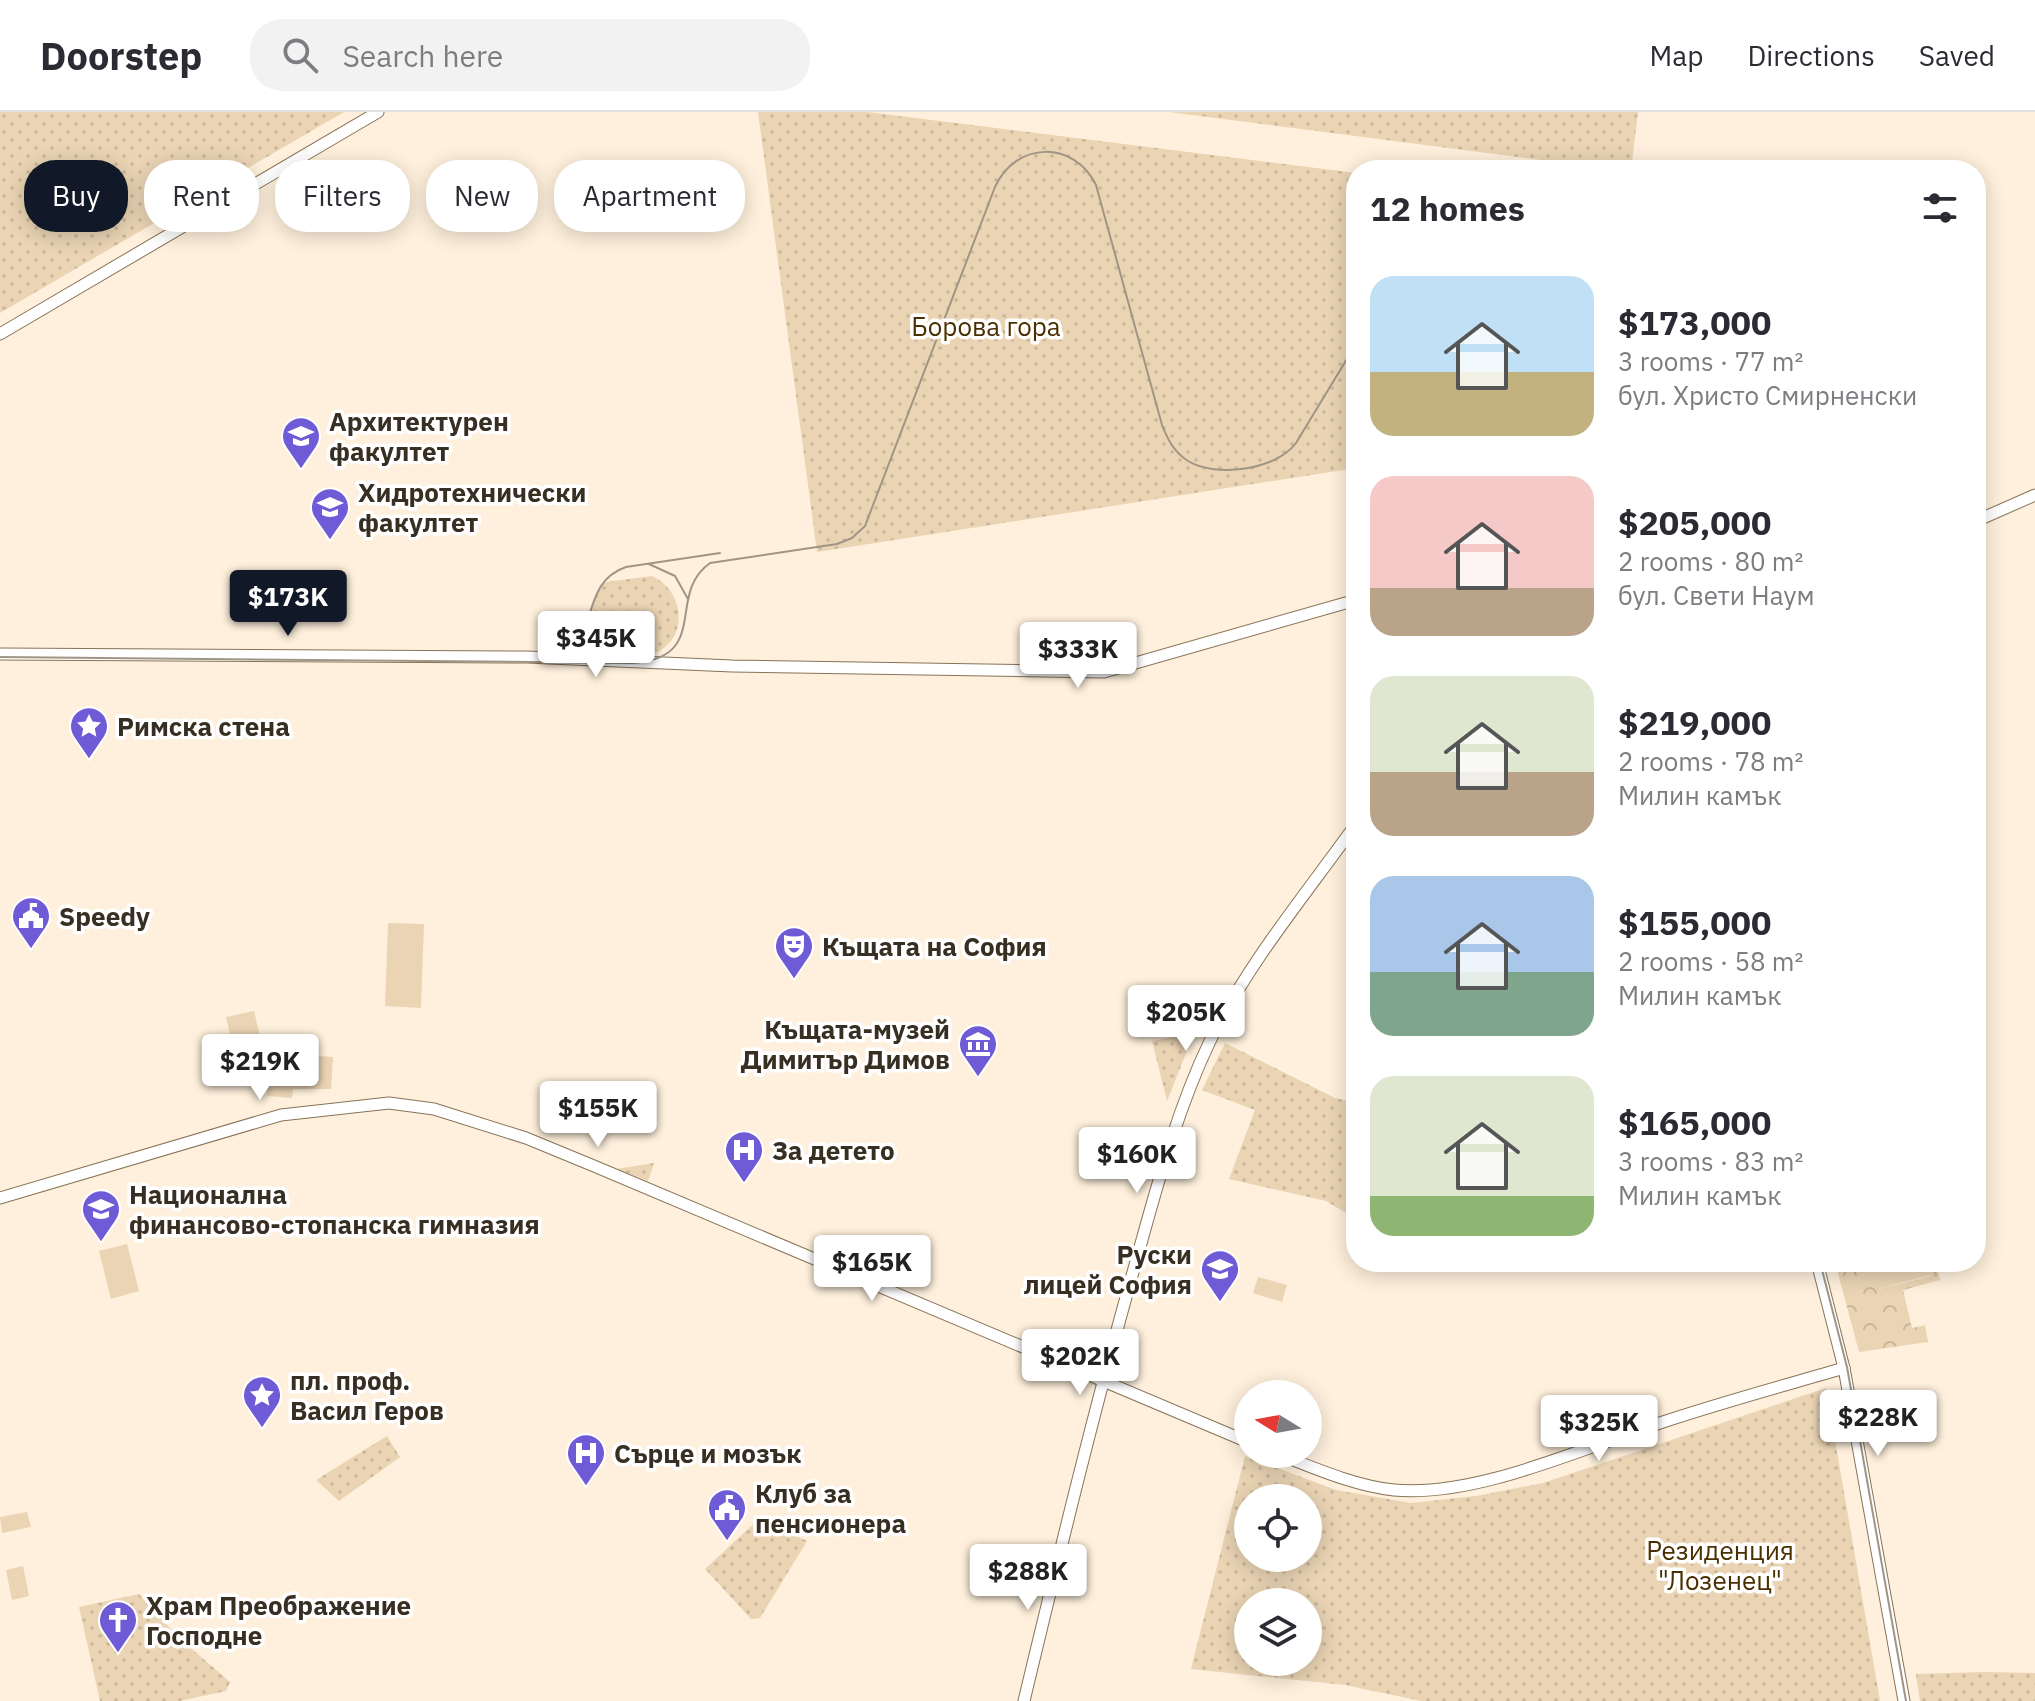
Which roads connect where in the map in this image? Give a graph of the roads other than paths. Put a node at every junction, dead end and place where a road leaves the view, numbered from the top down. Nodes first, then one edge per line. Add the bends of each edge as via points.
1 (378, 112) edge
2 (0, 334) edge
3 (2035, 495) edge
4 (1986, 517) edge
5 (1346, 603) edge
6 (0, 654) edge
7 (1346, 838) edge
8 (0, 1198) edge
9 (1820, 1272) edge
10 (1844, 1368) junction
11 (1103, 1379) junction
12 (1234, 1436) edge
13 (1319, 1468) edge
14 (1024, 1701) edge
15 (1904, 1701) edge

1 - 2 street
3 - 4 street
5 - 6 street via 1104,672 512,657
7 - 11 street via 1259,961 1210,1043 1163,1165
8 - 11 street via 255,1122 325,1107 389,1103 434,1109 526,1138
9 - 10 street
10 - 13 street via 1482,1480 1392,1490
10 - 15 street
11 - 12 street
11 - 14 street

